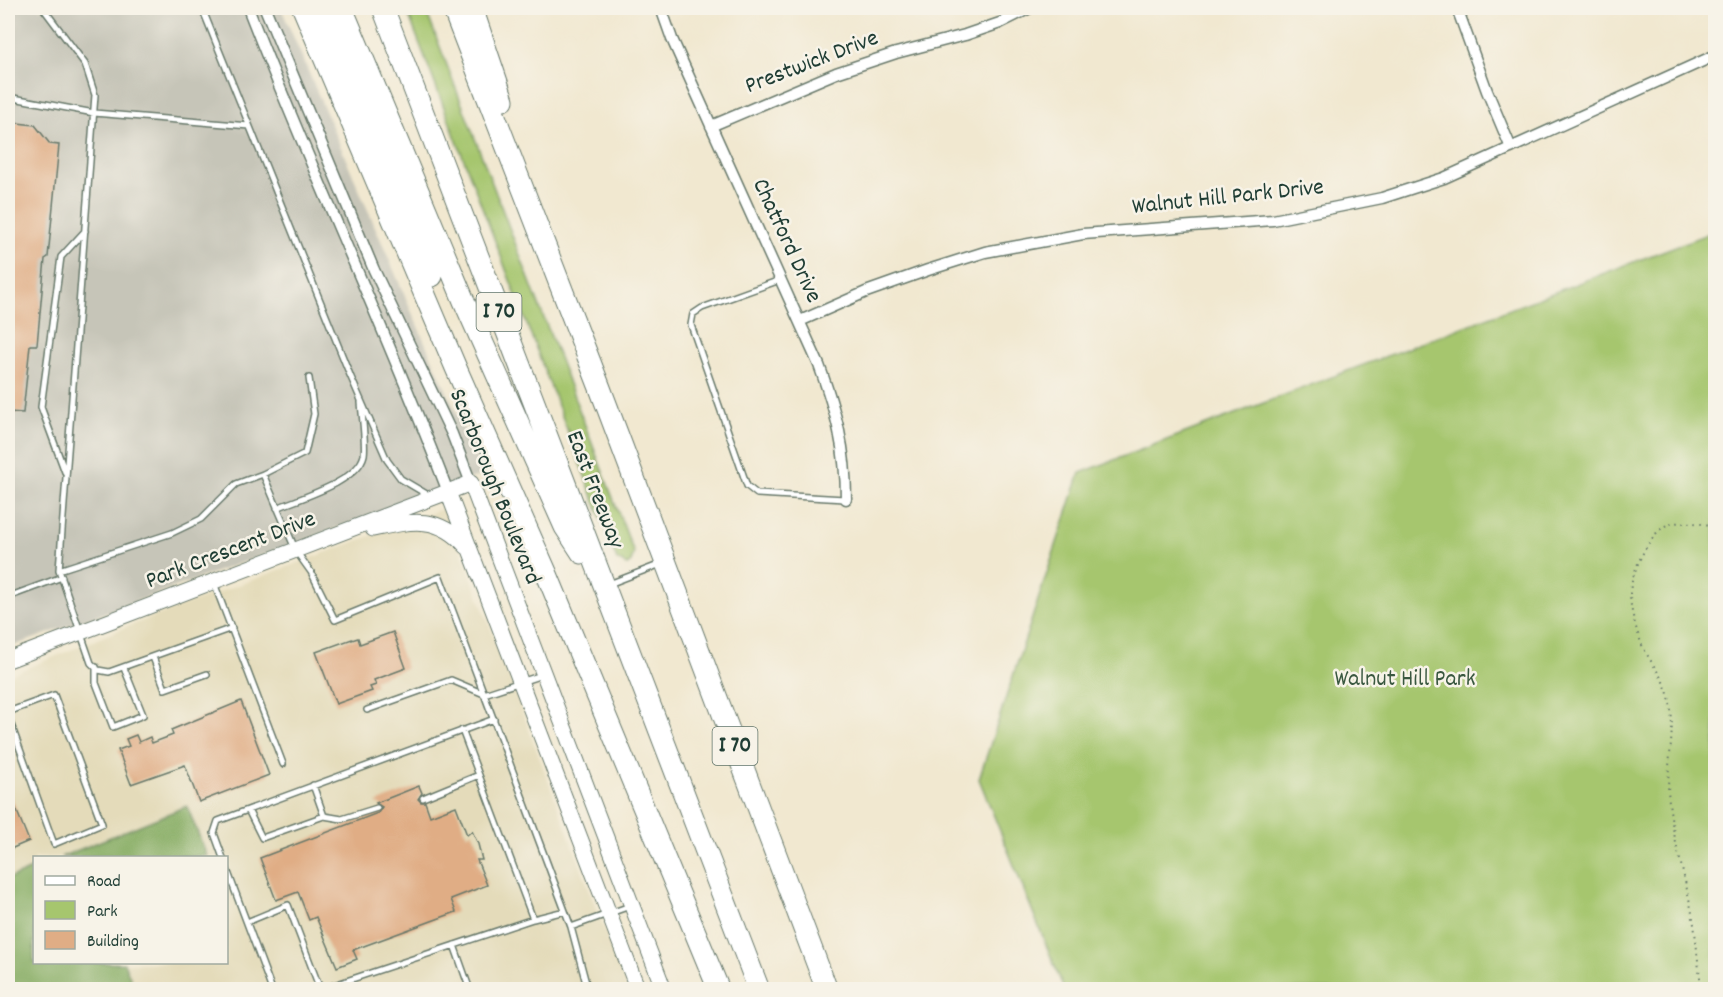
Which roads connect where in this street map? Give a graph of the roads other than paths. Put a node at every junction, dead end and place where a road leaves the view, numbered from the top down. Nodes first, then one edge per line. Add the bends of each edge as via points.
1 (43, 8) edge
2 (202, 8) edge
3 (248, 8) edge
4 (265, 8) edge
5 (303, 8) edge
6 (322, 8) edge
7 (342, 8) edge
8 (383, 8) edge
9 (453, 8) edge
10 (472, 8) edge
11 (661, 8) edge
12 (1030, 8) edge
13 (1457, 8) edge
14 (1716, 55) edge
15 (8, 97) edge
16 (94, 112) junction
17 (249, 126) junction
18 (711, 126) junction
19 (1511, 148) junction
20 (85, 231) junction
21 (780, 280) junction
22 (800, 321) junction
23 (309, 378) dead end
24 (600, 387) junction
25 (361, 399) junction
26 (263, 474) junction
27 (67, 476) junction
28 (471, 483) junction
29 (448, 492) junction
30 (433, 498) junction
31 (846, 499) joint
32 (277, 508) junction
33 (522, 518) junction
34 (329, 538) junction
35 (296, 550) junction
36 (471, 554) junction
37 (666, 562) junction
38 (59, 570) junction
39 (62, 577) junction
40 (213, 582) junction
41 (604, 586) junction
42 (8, 597) edge
43 (232, 628) junction
44 (80, 633) junction
45 (153, 657) junction
46 (8, 660) edge
47 (96, 668) junction
48 (124, 668) junction
49 (207, 674) dead end
50 (544, 675) junction
51 (520, 683) junction
52 (484, 694) junction
53 (367, 710) dead end
54 (8, 714) edge
55 (494, 719) junction
56 (462, 730) junction
57 (283, 764) dead end
58 (479, 775) junction
59 (313, 785) junction
60 (423, 798) dead end
61 (377, 808) dead end
62 (248, 810) junction
63 (324, 816) junction
64 (222, 856) edge
65 (228, 872) edge
66 (632, 905) junction
67 (565, 911) junction
68 (608, 914) junction
69 (533, 919) junction
70 (247, 922) junction
71 (571, 927) junction
72 (454, 945) junction
73 (588, 988) edge
74 (319, 989) edge
75 (272, 990) edge
76 (470, 990) edge
77 (579, 990) edge
78 (638, 990) edge
79 (664, 990) edge
80 (719, 990) edge
81 (759, 990) edge
82 (827, 990) edge

1 - 16 lane via 85,64 95,95
2 - 17 lane
3 - 29 street, Scarborough Boulevard
4 - 28 street, Scarborough Boulevard via 374,270 452,434
5 - 33 highway
6 - 33 highway via 392,169
7 - 41 highway via 464,301 565,527
8 - 41 highway, East Freeway / I 70
9 - 24 highway, East Freeway / I 70
10 - 24 highway
11 - 18 street, Chatford Drive
12 - 18 street, Prestwick Drive via 965,35 836,73
13 - 19 street
14 - 19 street, Walnut Hill Park Drive
15 - 16 lane
16 - 17 lane
16 - 20 lane
17 - 25 lane
18 - 21 street, Chatford Drive
19 - 22 street, Walnut Hill Park Drive via 1415,189 1329,210 1273,220 1083,234 985,252 866,292
20 - 27 lane
20 - 27 lane via 60,257 41,407
21 - 22 street, Chatford Drive
21 - 31 lane via 702,308 693,314 691,325 747,486 757,494
22 - 31 street, Chatford Drive via 832,400 842,438
23 - 26 lane via 314,414 305,453
24 - 37 highway, East Freeway / I 70
25 - 30 lane via 393,470
25 - 32 lane via 364,456 355,471
26 - 32 lane
26 - 38 lane via 236,484 201,519
27 - 38 lane
28 - 29 street, Park Crescent Drive
28 - 50 street, Scarborough Boulevard
29 - 30 street, Park Crescent Drive
29 - 36 street, Scarborough Boulevard
30 - 34 street, Park Crescent Drive
32 - 35 lane
33 - 80 highway
34 - 35 street, Park Crescent Drive
34 - 36 street via 416,521 449,532
35 - 40 street, Park Crescent Drive
35 - 52 lane via 335,620 440,577
36 - 51 street, Scarborough Boulevard
37 - 41 lane
37 - 82 highway, East Freeway / I 70
38 - 39 lane
39 - 42 lane
39 - 44 lane
40 - 43 lane
40 - 44 street, Park Crescent Drive
41 - 81 highway, East Freeway / I 70
43 - 45 lane
43 - 57 lane
44 - 46 street, Park Crescent Drive
44 - 47 lane
45 - 48 lane
45 - 49 lane via 165,689
47 - 48 lane via 109,672
47 - 48 lane via 96,683 113,726 143,715
50 - 51 lane
50 - 66 street, Scarborough Boulevard
51 - 52 lane
51 - 68 street, Scarborough Boulevard
52 - 53 lane via 451,680
52 - 55 lane
54 - 54 lane via 54,695 102,824 54,844
55 - 56 lane
55 - 67 lane
56 - 58 lane
56 - 59 lane
58 - 60 lane
58 - 69 lane
59 - 62 lane
59 - 63 lane
61 - 63 lane via 342,819
62 - 63 lane via 262,838
62 - 64 lane via 218,822 214,833
65 - 70 lane
66 - 68 lane
66 - 79 street, Scarborough Boulevard
67 - 69 lane
67 - 71 lane
68 - 71 lane
68 - 78 street, Scarborough Boulevard
69 - 72 lane
70 - 74 lane via 288,905
70 - 75 lane
71 - 73 lane
72 - 74 lane
72 - 76 lane
73 - 77 lane

